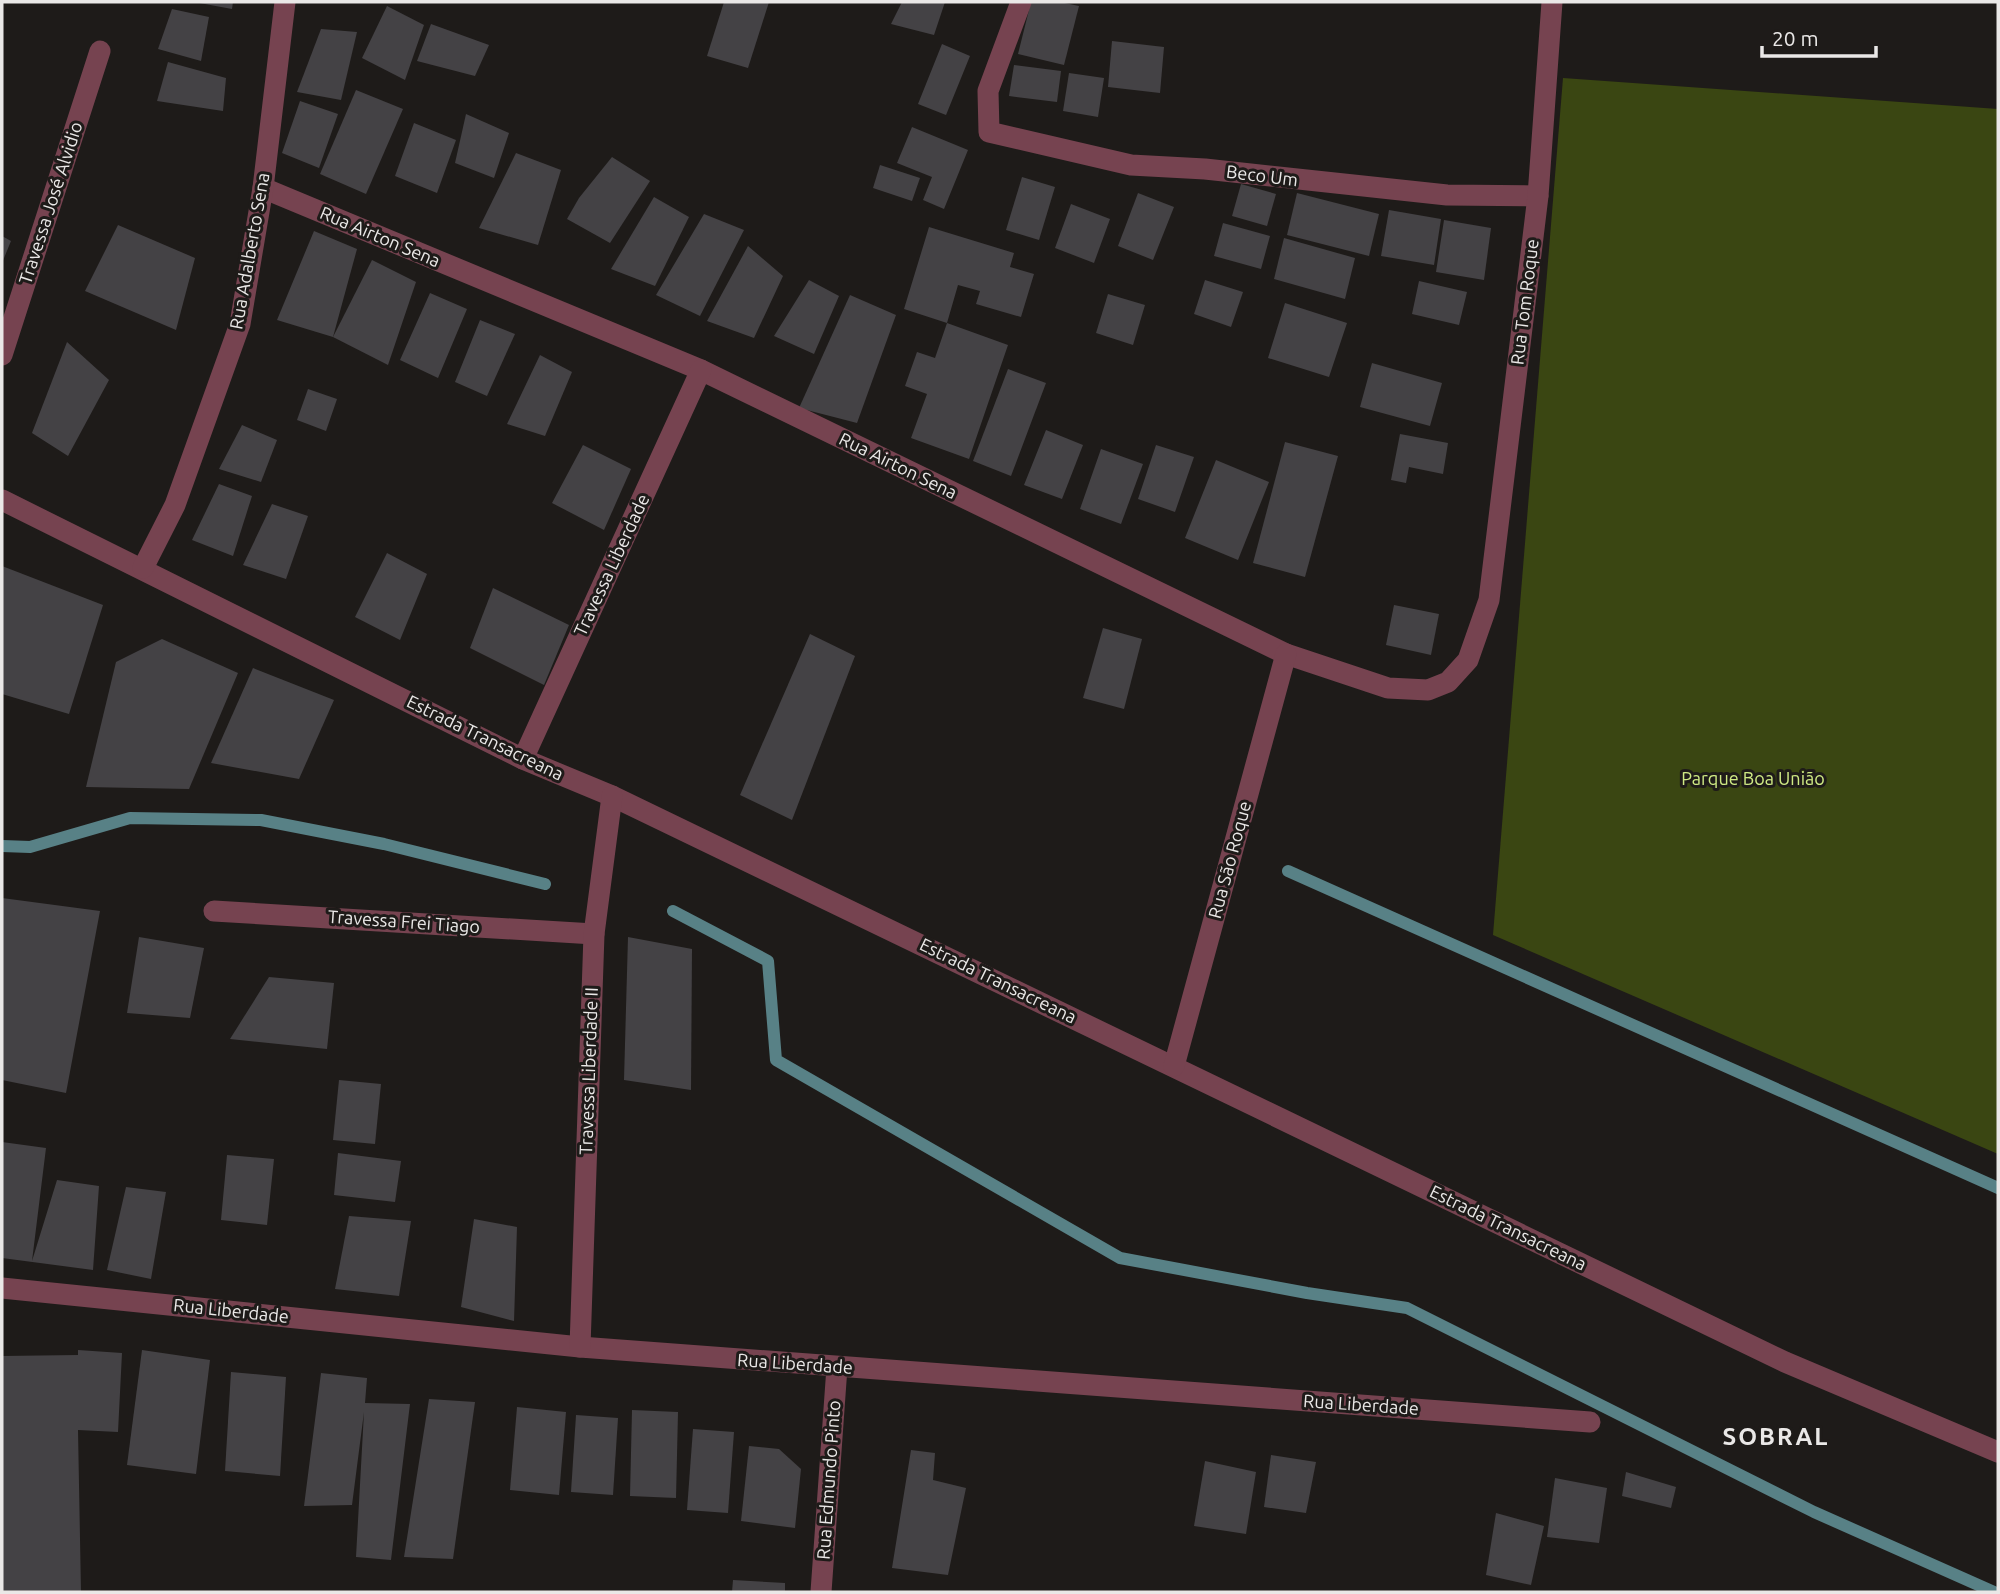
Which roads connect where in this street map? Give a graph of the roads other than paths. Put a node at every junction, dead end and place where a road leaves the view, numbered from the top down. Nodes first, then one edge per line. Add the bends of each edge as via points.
1 (285, 2) edge
2 (1021, 2) edge
3 (1552, 2) edge
4 (100, 51) dead end
5 (263, 188) junction
6 (1538, 196) junction
7 (2, 355) edge
8 (702, 370) junction
9 (2, 500) edge
10 (143, 568) junction
11 (1489, 600) joint
12 (1286, 654) junction
13 (523, 759) junction
14 (611, 796) junction
15 (214, 911) dead end
16 (594, 934) junction
17 (1174, 1066) junction
18 (2, 1288) edge
19 (580, 1347) junction
20 (837, 1367) junction
21 (1590, 1422) dead end
22 (1998, 1452) edge
23 (821, 1592) edge

1 - 5 street, Rua Adalberto Sena
2 - 6 street, Beco Um via 988,91 989,132 1131,165 1447,195
3 - 6 street, Rua Tom Roque
4 - 7 street, Travessa José Alvidio
5 - 8 street, Rua Airton Sena
5 - 10 street, Rua Adalberto Sena via 240,324 175,505
6 - 11 street, Rua Tom Roque
8 - 12 street, Rua Airton Sena
8 - 13 street, Travessa Liberdade
9 - 10 street, Estrada Transacreana
10 - 13 street, Estrada Transacreana
11 - 12 street, Rua Airton Sena via 1468,660 1448,682 1428,691 1388,688
12 - 17 street, Rua São Roque
13 - 14 street, Estrada Transacreana
14 - 16 street, Travessa Liberdade II
14 - 17 street, Estrada Transacreana
15 - 16 street, Travessa Frei Tiago
16 - 19 street, Travessa Liberdade II
17 - 22 street, Estrada Transacreana via 1785,1362
18 - 19 street, Rua Liberdade
19 - 20 street, Rua Liberdade
20 - 21 street, Rua Liberdade
20 - 23 street, Rua Edmundo Pinto

